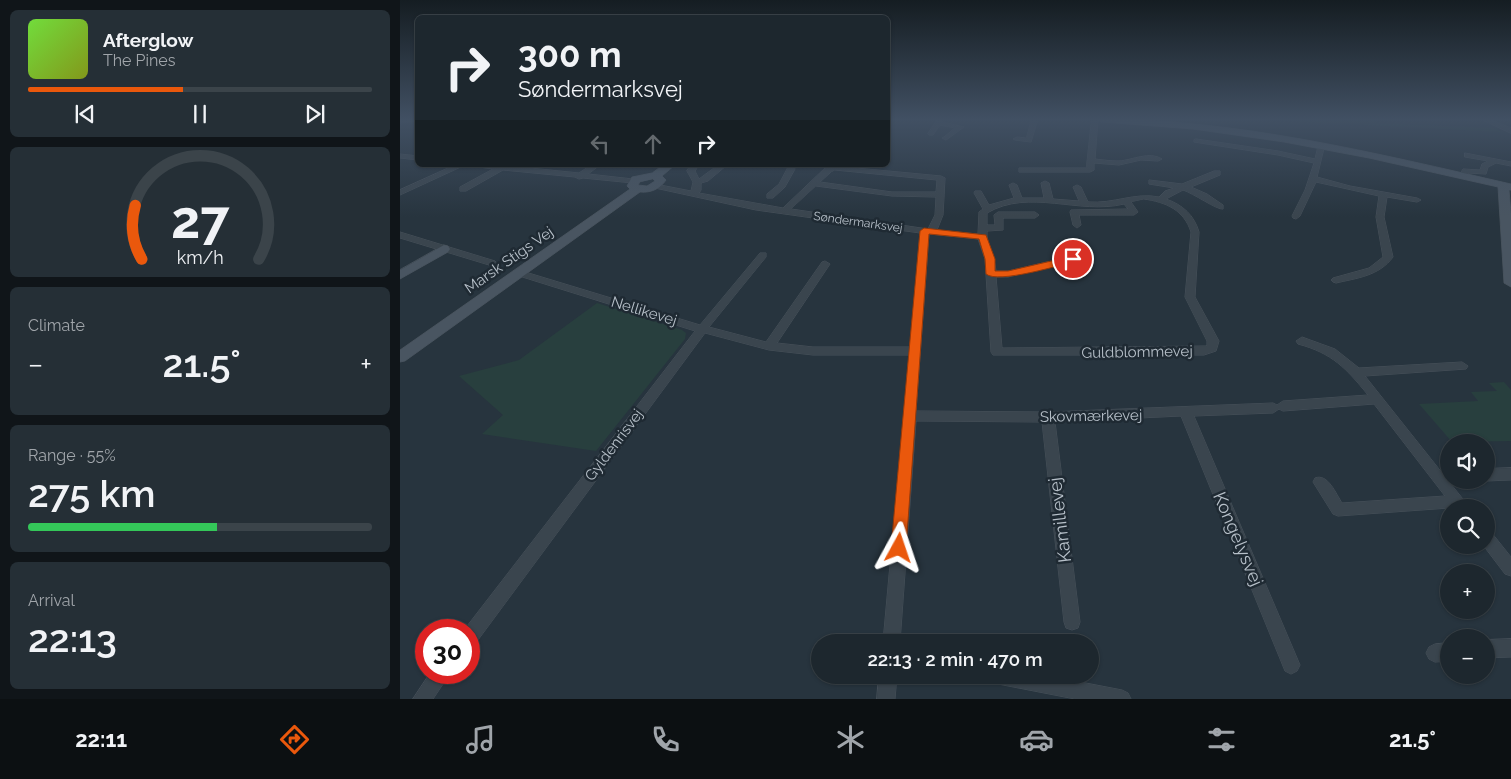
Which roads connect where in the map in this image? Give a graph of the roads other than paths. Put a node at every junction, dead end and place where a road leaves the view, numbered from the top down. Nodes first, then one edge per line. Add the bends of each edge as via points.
1 (1092, 152) edge
2 (1268, 152) edge
3 (1321, 152) edge
4 (1348, 152) edge
5 (1468, 155) dead end
6 (400, 156) edge
7 (415, 158) edge
8 (1158, 159) dead end
9 (1091, 161) junction
10 (1495, 161) junction
11 (1318, 162) junction
12 (1511, 164) edge
13 (457, 167) edge
14 (493, 167) edge
15 (513, 167) edge
16 (593, 167) edge
17 (668, 167) edge
18 (694, 167) edge
19 (720, 167) edge
20 (790, 167) edge
21 (500, 168) junction
22 (1022, 170) dead end
23 (1217, 172) dead end
24 (579, 176) junction
25 (1463, 176) junction
26 (1314, 179) junction
27 (655, 181) junction
28 (697, 182) junction
29 (1152, 182) dead end
30 (814, 183) junction
31 (1045, 183) dead end
32 (635, 185) junction
33 (1013, 185) dead end
34 (1184, 186) junction
35 (1507, 186) edge
36 (1077, 187) dead end
37 (463, 189) dead end
38 (400, 193) edge
39 (978, 193) dead end
40 (693, 194) junction
41 (939, 195) junction
42 (1383, 195) junction
43 (770, 196) dead end
44 (1049, 200) junction
45 (1161, 200) junction
46 (1417, 200) dead end
47 (1019, 201) junction
48 (1126, 201) junction
49 (1085, 204) junction
50 (1220, 207) dead end
51 (987, 209) junction
52 (785, 211) junction
53 (1035, 215) dead end
54 (1296, 216) dead end
55 (1077, 225) dead end
56 (928, 231) junction
57 (982, 232) junction
58 (400, 235) edge
59 (444, 249) junction
60 (763, 255) dead end
61 (1073, 259) dead end
62 (492, 264) dead end
63 (825, 264) dead end
64 (519, 273) junction
65 (991, 274) junction
66 (400, 275) edge
67 (1336, 280) dead end
68 (1511, 283) edge
69 (702, 329) junction
70 (1302, 341) dead end
71 (769, 346) junction
72 (915, 351) junction
73 (400, 357) edge
74 (1462, 366) dead end
75 (1356, 372) junction
76 (1378, 399) junction
77 (1186, 413) junction
78 (909, 416) junction
79 (1048, 417) junction
80 (1440, 472) edge
81 (1511, 474) edge
82 (1495, 475) edge
83 (1320, 482) dead end
84 (1440, 505) edge
85 (1495, 549) edge
86 (1511, 569) edge
87 (1072, 622) dead end
88 (480, 623) edge
89 (892, 634) edge
90 (1511, 648) edge
91 (1495, 649) edge
92 (1291, 665) dead end
93 (433, 684) edge
94 (887, 684) edge
95 (1037, 684) edge
96 (1088, 696) edge
97 (422, 699) edge
98 (886, 699) edge
99 (1122, 699) edge

1 - 9 street
2 - 11 street
3 - 11 street
4 - 25 street
5 - 10 street
6 - 7 street
8 - 9 street via 1141,158 1119,163
9 - 22 street via 1090,170
10 - 12 street
10 - 25 street via 1485,166 1484,172 1466,171
11 - 26 street
13 - 38 street
14 - 21 street
15 - 21 street
15 - 24 street
16 - 24 street
17 - 27 street
18 - 28 street via 691,171
19 - 28 street
20 - 43 street via 782,185
21 - 37 street
23 - 34 street
24 - 32 street
25 - 35 street
26 - 42 street
26 - 54 street
27 - 32 street
27 - 40 street, Søndermarksvej
28 - 40 street via 697,190
29 - 34 street
30 - 41 street via 892,194
30 - 41 street, Søndermarksvej via 835,168 941,178
30 - 52 street, Søndermarksvej
31 - 44 street
32 - 64 street, Marsk Stigs Vej
33 - 47 street
34 - 45 street
34 - 50 street
35 - 68 street
36 - 49 street
39 - 51 street
40 - 52 street, Søndermarksvej
41 - 56 street, Søndermarksvej via 939,215
42 - 46 street
42 - 67 street via 1380,217 1388,257 1384,264
44 - 47 street, Guldblommevej
44 - 49 street, Guldblommevej
45 - 48 street, Guldblommevej
45 - 65 street, Guldblommevej via 1184,211 1194,225 1190,297 1213,340 1212,348 1204,351 997,352
47 - 51 street, Guldblommevej
48 - 49 street, Guldblommevej via 1109,205
48 - 55 street via 1134,212 1074,212
51 - 57 street via 982,217
52 - 56 street, Søndermarksvej
53 - 57 street via 998,216 1000,228
56 - 57 street, Søndermarksvej
56 - 72 street
57 - 65 street, Guldblommevej
58 - 59 street
59 - 62 street
59 - 66 street
60 - 69 street, Gyldenrisvej
61 - 65 street via 1008,274
63 - 71 street
64 - 69 street, Nellikevej
64 - 73 street, Marsk Stigs Vej
69 - 71 street, Nellikevej
69 - 88 street, Gyldenrisvej
70 - 75 street via 1342,357
71 - 72 street, Nellikevej via 814,351
72 - 78 street
74 - 75 street
75 - 76 street
76 - 77 street, Skovmærkevej
76 - 80 street
77 - 79 street, Skovmærkevej
77 - 92 street, Kongelysvej
78 - 79 street, Skovmærkevej
78 - 89 street
79 - 87 street, Kamillevej
81 - 82 street
83 - 84 street via 1338,510
85 - 86 street
90 - 91 street
93 - 97 street
94 - 98 street
95 - 96 street
96 - 99 street

